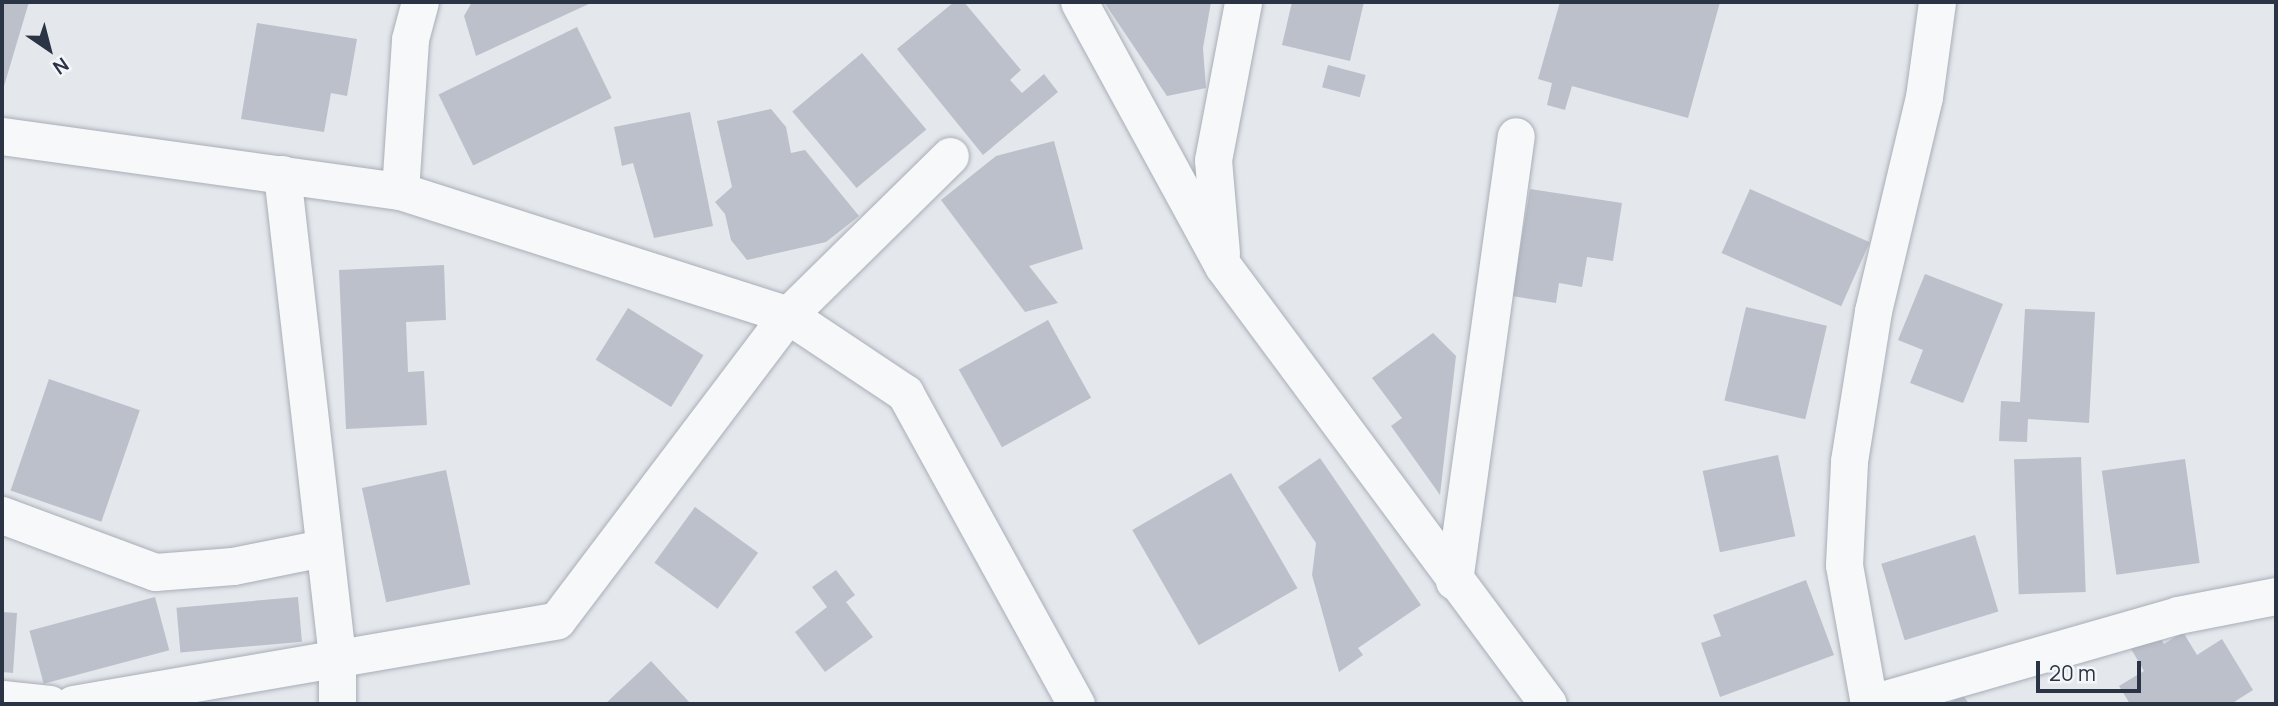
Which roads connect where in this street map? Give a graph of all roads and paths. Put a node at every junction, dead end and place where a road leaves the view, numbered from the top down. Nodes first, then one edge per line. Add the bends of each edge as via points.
1 (420, 2) edge
2 (1079, 2) edge
3 (1243, 2) edge
4 (1937, 2) edge
5 (2, 136) edge
6 (1516, 136) dead end
7 (950, 156) dead end
8 (282, 174) junction
9 (400, 191) junction
10 (1223, 266) junction
11 (788, 315) junction
12 (2, 514) edge
13 (323, 548) junction
14 (1454, 581) junction
15 (2276, 596) edge
16 (337, 655) junction
17 (2, 699) edge
18 (50, 704) edge
19 (73, 704) edge
20 (337, 704) edge
21 (1076, 704) edge
22 (1548, 704) edge
23 (1869, 704) edge

1 - 9 street via 410,38
2 - 10 street
3 - 10 street via 1213,160
4 - 23 street via 1924,97 1873,311 1849,461 1844,565
5 - 8 street
6 - 14 street
7 - 11 street
8 - 9 street
8 - 13 street
9 - 11 street
10 - 14 street
11 - 16 street via 557,620
11 - 21 street via 905,393
12 - 13 street via 155,572 233,566
13 - 16 street
14 - 22 street
15 - 23 street via 2178,615
16 - 19 street
16 - 20 street
17 - 18 street

